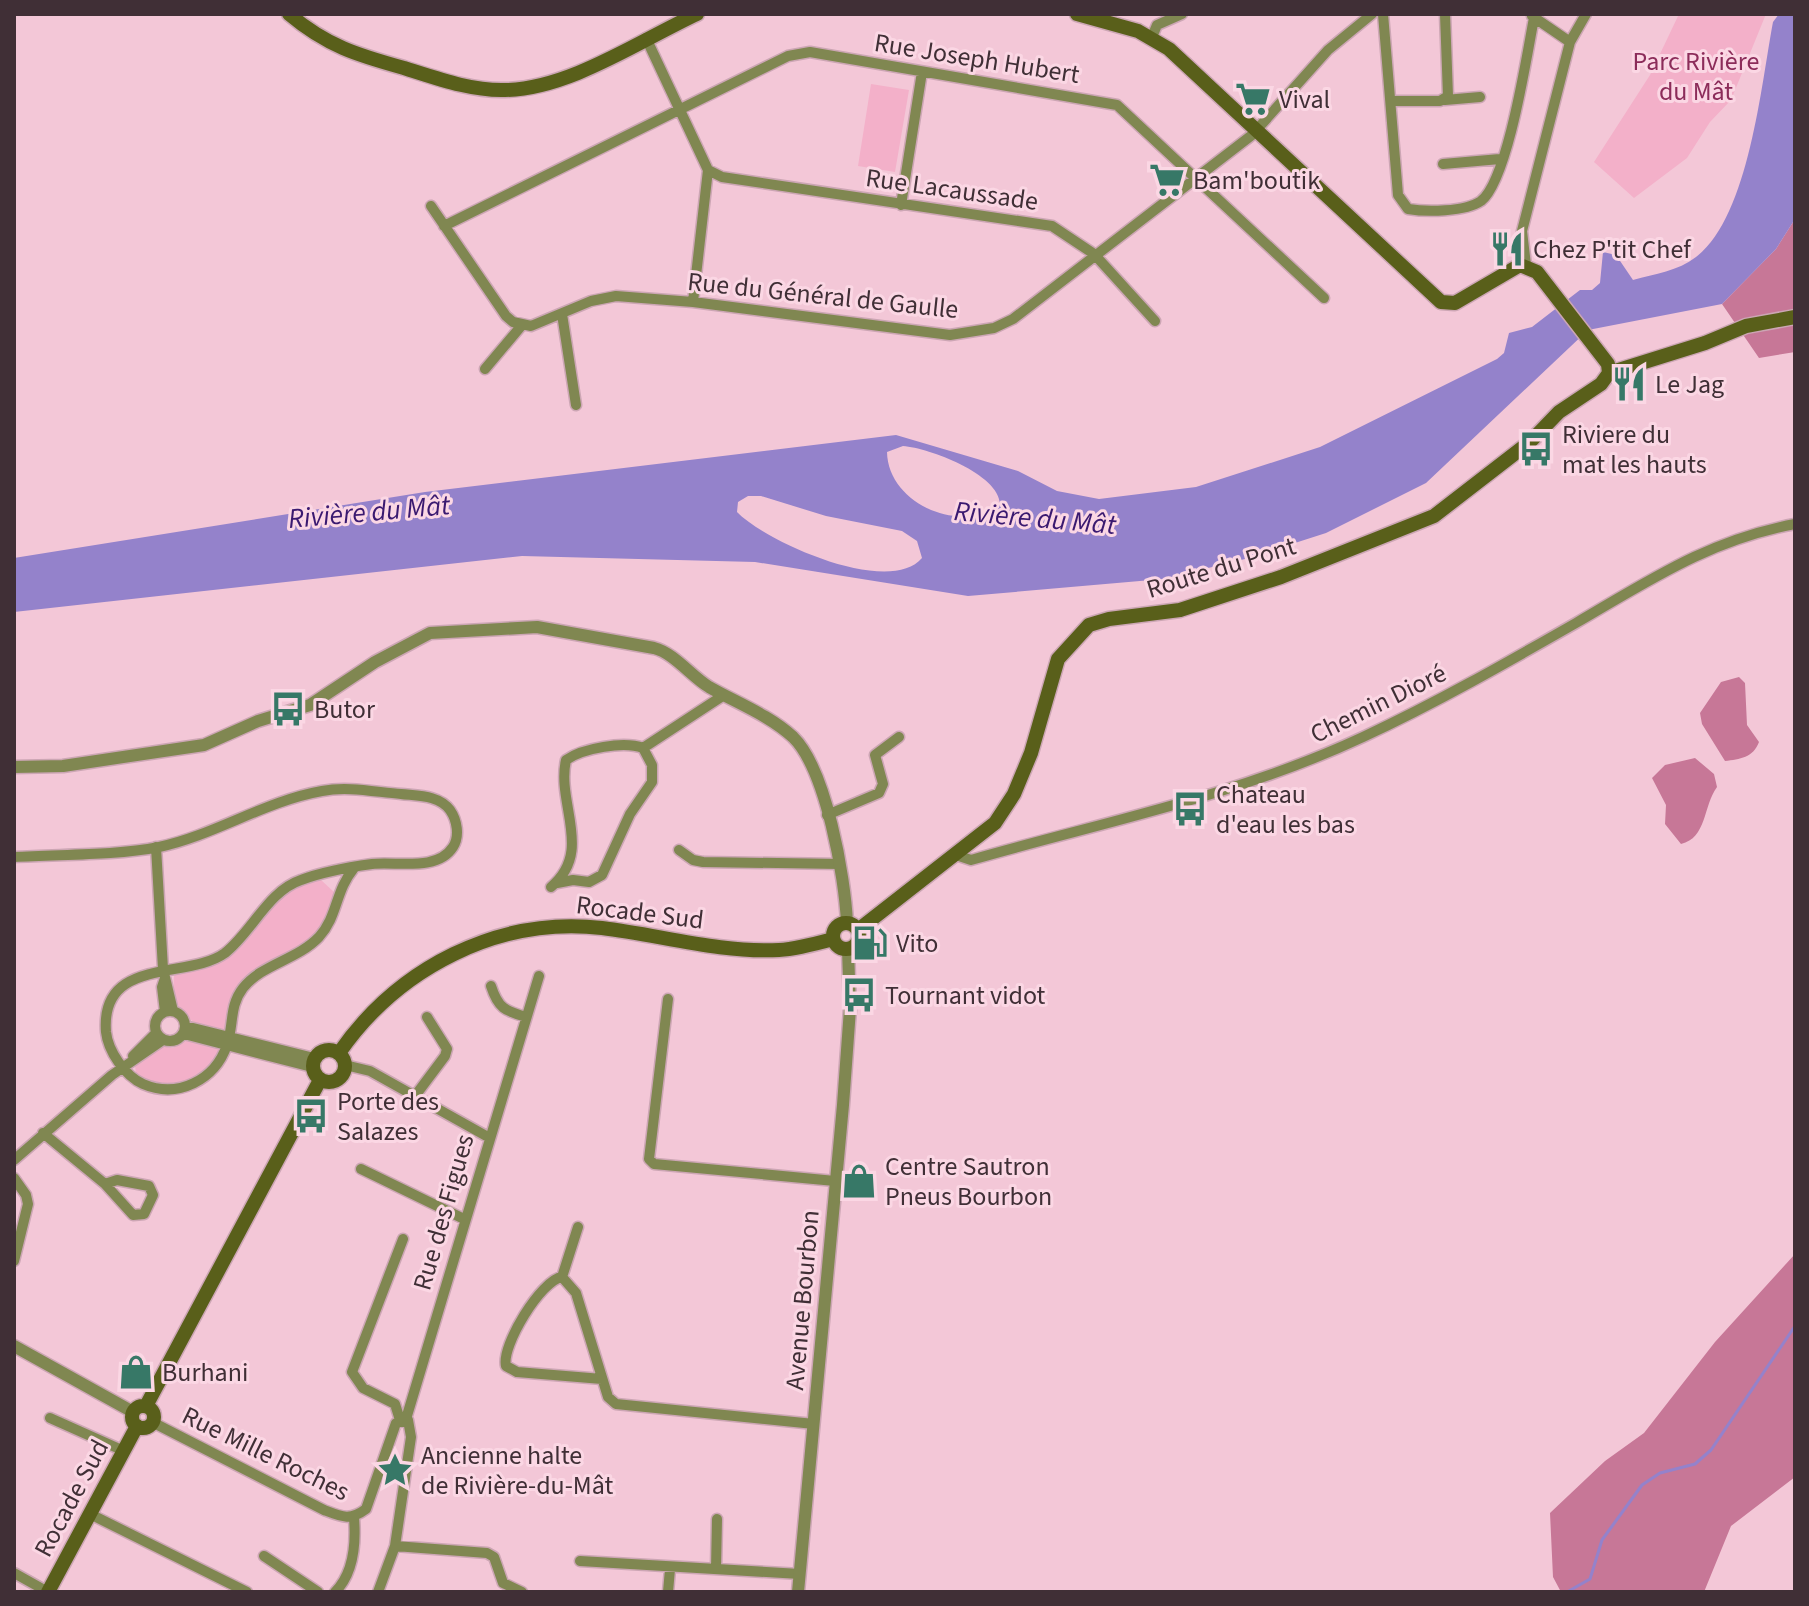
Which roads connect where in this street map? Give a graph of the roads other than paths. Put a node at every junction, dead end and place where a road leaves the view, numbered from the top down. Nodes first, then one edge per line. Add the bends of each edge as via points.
1 (289, 14) edge
2 (697, 14) edge
3 (1077, 14) edge
4 (1372, 14) edge
5 (1383, 14) edge
6 (1445, 14) edge
7 (1586, 14) edge
8 (1179, 16) edge
9 (1532, 16) edge
10 (1152, 37) junction
11 (646, 38) junction
12 (1570, 42) junction
13 (922, 72) junction
14 (1480, 97) dead end
15 (1445, 100) junction
16 (1391, 101) junction
17 (681, 111) junction
18 (1256, 131) junction
19 (1500, 159) junction
20 (1443, 164) dead end
21 (708, 170) junction
22 (1197, 177) junction
23 (901, 205) junction
24 (431, 206) dead end
25 (444, 226) junction
26 (1094, 254) junction
27 (1526, 265) junction
28 (1324, 298) dead end
29 (693, 302) junction
30 (562, 314) junction
31 (1795, 317) edge
32 (1155, 321) dead end
33 (522, 325) junction
34 (1608, 368) junction
35 (485, 369) dead end
36 (576, 405) dead end
37 (1795, 524) edge
38 (724, 695) junction
39 (899, 737) dead end
40 (643, 748) junction
41 (14, 767) edge
42 (827, 815) junction
43 (156, 847) junction
44 (679, 850) dead end
45 (956, 855) junction
46 (14, 857) edge
47 (840, 864) junction
48 (354, 868) junction
49 (321, 876) junction
50 (338, 891) junction
51 (852, 926) junction
52 (833, 939) junction
53 (848, 949) junction
54 (164, 973) junction
55 (539, 976) dead end
56 (491, 986) dead end
57 (668, 999) dead end
58 (169, 1012) junction
59 (427, 1017) dead end
60 (526, 1017) junction
61 (184, 1030) junction
62 (159, 1036) junction
63 (228, 1042) junction
64 (342, 1059) junction
65 (313, 1062) junction
66 (127, 1064) junction
67 (320, 1080) junction
68 (415, 1096) junction
69 (43, 1133) junction
70 (488, 1137) junction
71 (14, 1160) edge
72 (361, 1169) dead end
73 (14, 1178) edge
74 (835, 1181) junction
75 (105, 1184) junction
76 (464, 1219) junction
77 (578, 1227) dead end
78 (403, 1239) dead end
79 (14, 1261) edge
80 (562, 1277) junction
81 (14, 1346) edge
82 (602, 1379) junction
83 (139, 1415) junction
84 (50, 1418) dead end
85 (403, 1420) junction
86 (152, 1422) joint
87 (814, 1424) junction
88 (124, 1451) junction
89 (90, 1514) junction
90 (354, 1518) junction
91 (717, 1519) dead end
92 (395, 1546) junction
93 (264, 1556) dead end
94 (580, 1561) dead end
95 (670, 1569) junction
96 (716, 1569) junction
97 (14, 1573) edge
98 (800, 1574) junction
99 (48, 1592) edge
100 (247, 1592) edge
101 (318, 1592) edge
102 (335, 1592) edge
103 (378, 1592) edge
104 (522, 1592) edge
105 (668, 1592) edge
106 (798, 1592) edge

1 - 11 main road via 348,52 447,81 503,90 558,81
2 - 11 main road
3 - 10 main road
4 - 18 street, Rue du Général de Gaulle via 1328,50
5 - 16 street
6 - 15 street
7 - 12 street
8 - 10 street via 1157,25
9 - 12 street
9 - 19 street via 1515,122
10 - 18 main road
11 - 17 street
12 - 27 street via 1522,231
13 - 17 street, Rue Joseph Hubert via 798,52
13 - 22 street, Rue Joseph Hubert via 1117,105
13 - 23 street
14 - 15 street
15 - 16 street
16 - 19 street via 1398,195 1408,209 1479,202
17 - 21 street
17 - 25 street, Rue Joseph Hubert
18 - 22 street, Rue du Général de Gaulle
18 - 27 main road via 1441,302 1455,303
19 - 20 street
21 - 23 street, Rue Lacaussade via 722,177
21 - 29 street
22 - 26 street, Rue du Général de Gaulle
22 - 28 street, Rue Joseph Hubert
23 - 26 street, Rue Lacaussade via 1052,226
24 - 25 street
25 - 33 street via 506,316
26 - 29 street, Rue du Général de Gaulle via 1013,319 973,334 925,334
26 - 32 street, Rue Lacaussade
27 - 34 main road
29 - 30 street, Rue du Général de Gaulle via 603,297
30 - 33 street, Rue du Général de Gaulle via 541,324
30 - 36 street
31 - 34 main road via 1746,326 1705,343
33 - 35 street
34 - 45 main road, Route du Pont via 1601,384 1559,412 1531,441 1434,516 1281,577 1180,610 1089,625 1058,659 1014,794 995,823
37 - 45 street, Chemin Dioré via 1702,551 1450,694 1293,768 1212,797 971,860
38 - 40 street
38 - 41 street via 654,648 537,627 438,632 375,662 310,705 204,745 79,764
38 - 42 street via 772,720 795,739 810,760
39 - 42 street via 875,755 883,784 879,793
40 - 40 street via 623,746 566,760 574,842 569,866 554,885 589,882 602,875 630,814 652,782 652,765
42 - 47 street
43 - 46 street
43 - 48 street via 322,791 429,797 448,807 456,839 445,856
43 - 54 street
44 - 47 street via 703,862
45 - 51 main road, Route du Pont
47 - 51 street
48 - 49 street
48 - 50 street
49 - 50 street
49 - 54 street via 290,885 218,958
50 - 63 street via 335,912 317,939 246,984 233,1008
51 - 52 main road via 835,928
51 - 53 main road via 858,942
52 - 53 main road
52 - 64 main road, Rocade Sud via 777,950 599,928 517,932 456,952 419,973 378,1006
53 - 74 street, Avenue Bourbon via 850,1009
54 - 58 street
54 - 66 street via 134,980 118,991 109,1010 110,1050
55 - 60 street, Rue des Figues
56 - 60 street via 504,1011
57 - 74 street, Avenue Bourbon via 649,1159 654,1164
58 - 61 street via 181,1016
58 - 62 street via 155,1023
59 - 68 street via 447,1049
60 - 70 street, Rue des Figues
61 - 62 street via 177,1040
61 - 63 street
62 - 66 street
63 - 65 street
63 - 66 street via 219,1062 190,1086 152,1088 135,1080
64 - 65 main road via 322,1051
64 - 67 main road via 339,1079
64 - 68 street
65 - 67 main road
66 - 69 street
67 - 83 main road, Rocade Sud
68 - 70 street
69 - 71 street
69 - 75 street
70 - 76 street, Rue des Figues
72 - 76 street
73 - 79 street via 28,1204
74 - 87 street, Avenue Bourbon
75 - 75 street via 133,1215 144,1214 153,1195 151,1187 117,1180
76 - 85 street, Rue des Figues
77 - 80 street
78 - 85 street via 352,1372 358,1384 395,1404
80 - 82 street via 576,1293
80 - 82 street via 544,1287 509,1342 506,1366 517,1372
81 - 83 street
82 - 87 street, Avenue Bourbon via 616,1404
83 - 86 main road via 153,1413
83 - 88 main road, Rocade Sud
84 - 88 street
85 - 90 street, Rue Mille Roches via 389,1436 366,1509
85 - 92 street via 411,1425 411,1437
86 - 90 street, Rue Mille Roches via 312,1504
87 - 98 street, Avenue Bourbon
88 - 89 main road, Rocade Sud
89 - 99 main road, Rocade Sud
89 - 100 street
90 - 102 street via 356,1548
91 - 96 street
92 - 103 street
92 - 104 street via 487,1553 494,1557 503,1583
93 - 101 street
94 - 95 street
95 - 96 street
95 - 105 street
96 - 98 street
97 - 99 street, Rocade Sud
98 - 106 street, Avenue Bourbon

